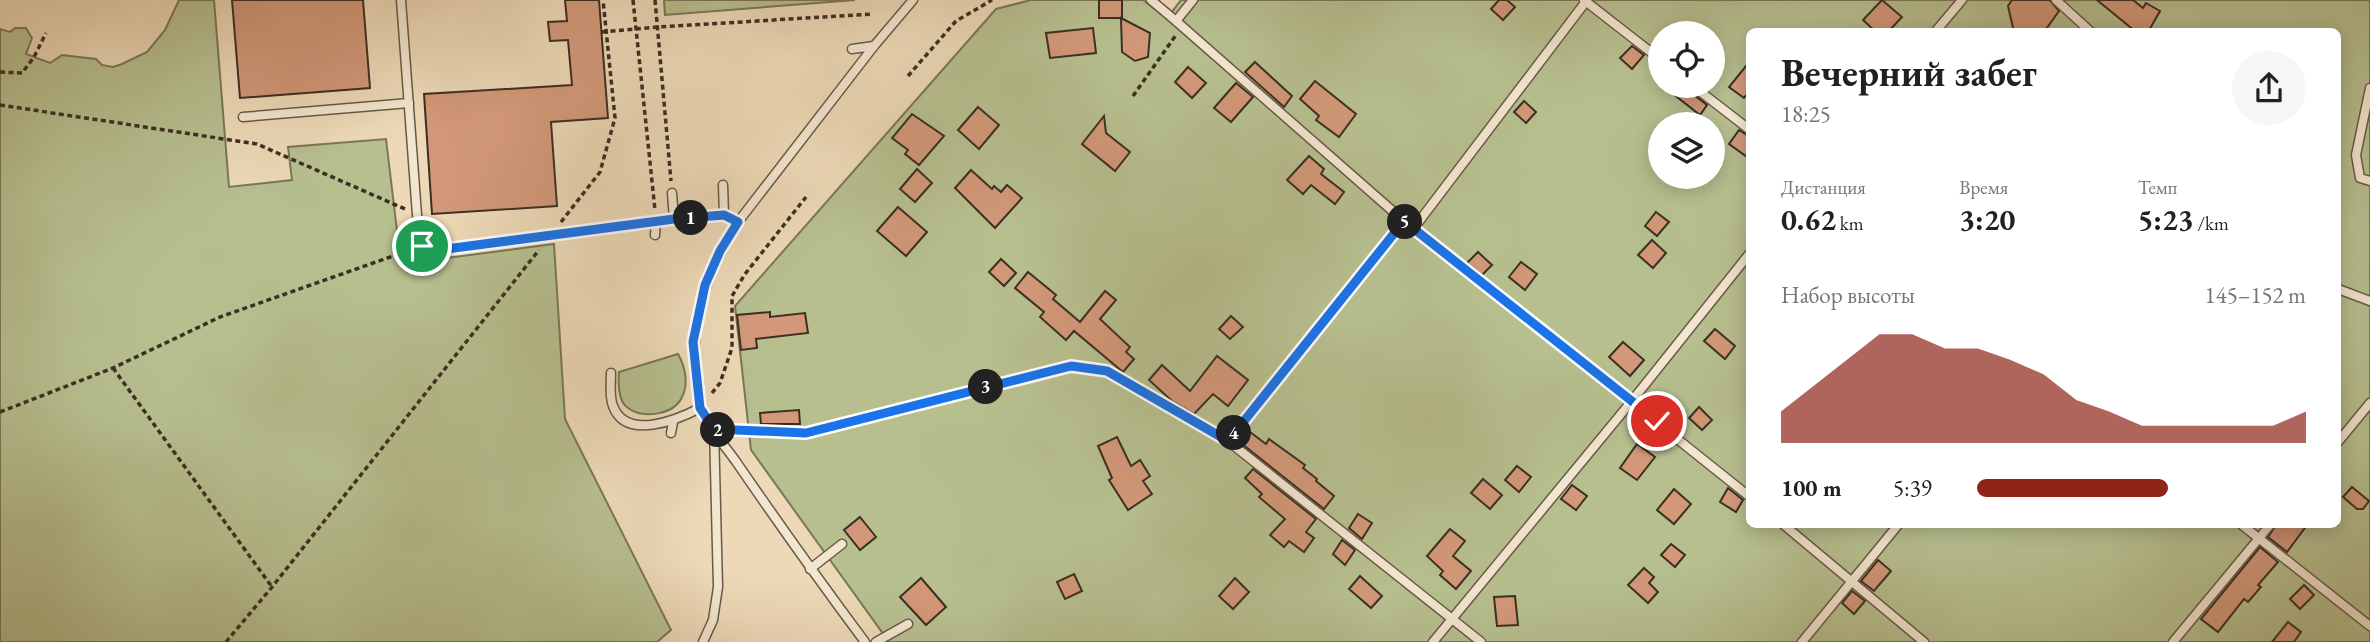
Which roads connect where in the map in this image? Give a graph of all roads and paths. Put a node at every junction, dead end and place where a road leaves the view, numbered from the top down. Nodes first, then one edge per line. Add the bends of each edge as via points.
1 (401, 0) edge
2 (603, 0) edge
3 (633, 0) edge
4 (655, 0) edge
5 (913, 0) edge
6 (992, 0) edge
7 (1151, 0) edge
8 (1193, 0) edge
9 (1962, 0) edge
10 (2056, 0) edge
11 (1586, 1) edge
12 (873, 14) dead end
13 (1176, 21) junction
14 (658, 27) junction
15 (1938, 28) edge
16 (2087, 28) edge
17 (636, 29) junction
18 (604, 32) junction
19 (46, 33) dead end
20 (874, 46) junction
21 (852, 48) dead end
22 (1648, 50) edge
23 (0, 72) edge
24 (908, 76) dead end
25 (2370, 88) edge
26 (1133, 96) dead end
27 (1709, 98) edge
28 (409, 103) junction
29 (0, 105) edge
30 (243, 117) dead end
31 (1746, 127) edge
32 (2370, 181) edge
33 (723, 185) dead end
34 (672, 193) joint
35 (806, 197) dead end
36 (417, 215) junction
37 (724, 215) junction
38 (674, 219) junction
39 (1404, 221) junction
40 (656, 222) junction
41 (738, 222) junction
42 (1414, 228) junction
43 (655, 234) dead end
44 (549, 237) junction
45 (422, 246) junction
46 (1746, 258) edge
47 (2341, 290) edge
48 (2370, 301) edge
49 (113, 368) junction
50 (611, 373) dead end
51 (1632, 401) junction
52 (2370, 403) edge
53 (700, 408) junction
54 (0, 412) edge
55 (673, 422) junction
56 (714, 429) junction
57 (671, 433) dead end
58 (2341, 438) edge
59 (1228, 441) junction
60 (1746, 494) edge
61 (1788, 528) edge
62 (1896, 528) edge
63 (2246, 528) edge
64 (2267, 528) edge
65 (2259, 538) junction
66 (842, 544) dead end
67 (810, 569) junction
68 (1852, 581) junction
69 (272, 587) junction
70 (1452, 619) junction
71 (908, 624) dead end
72 (2370, 626) edge
73 (226, 642) edge
74 (703, 642) edge
75 (864, 642) edge
76 (876, 642) edge
77 (1433, 642) edge
78 (1481, 642) edge
79 (1802, 642) edge
80 (1924, 642) edge
81 (2173, 642) edge

1 - 28 lane
2 - 18 path
3 - 17 path
4 - 14 path
5 - 20 lane
6 - 24 path via 956,21
7 - 13 lane
8 - 13 lane
9 - 15 lane
10 - 16 lane
11 - 22 lane
11 - 42 lane
12 - 14 path
13 - 26 path via 1180,30
13 - 39 lane
14 - 17 path
14 - 34 path
17 - 18 path
17 - 40 path
18 - 44 path via 615,118 600,172
19 - 23 path via 22,73
20 - 21 lane
20 - 41 lane
25 - 32 lane via 2356,155 2360,178
27 - 31 lane
28 - 30 lane
28 - 36 lane
29 - 36 path via 257,144
33 - 37 lane
34 - 38 lane
35 - 53 path via 732,296 732,348 720,383
36 - 45 lane
37 - 38 lane
37 - 41 lane
38 - 40 lane
39 - 42 lane
39 - 59 lane
40 - 43 lane
40 - 44 lane
41 - 53 lane via 705,285 695,331
42 - 51 lane
44 - 45 lane via 431,251
44 - 69 path
45 - 49 path via 220,317
46 - 51 lane
47 - 48 lane
49 - 54 path
49 - 69 path
50 - 55 lane via 611,403 618,417 631,424
51 - 60 lane
51 - 70 lane
52 - 58 lane
53 - 55 lane
53 - 56 lane
55 - 57 lane
56 - 59 lane via 806,433 1071,366 1107,371
56 - 67 lane
56 - 74 lane via 718,587 713,620
59 - 70 lane
61 - 68 lane
62 - 68 lane
63 - 65 lane
64 - 65 lane
65 - 72 lane
65 - 81 lane
66 - 67 lane
67 - 75 lane
68 - 79 lane
68 - 80 lane
69 - 73 path
70 - 77 lane
70 - 78 lane
71 - 76 lane

